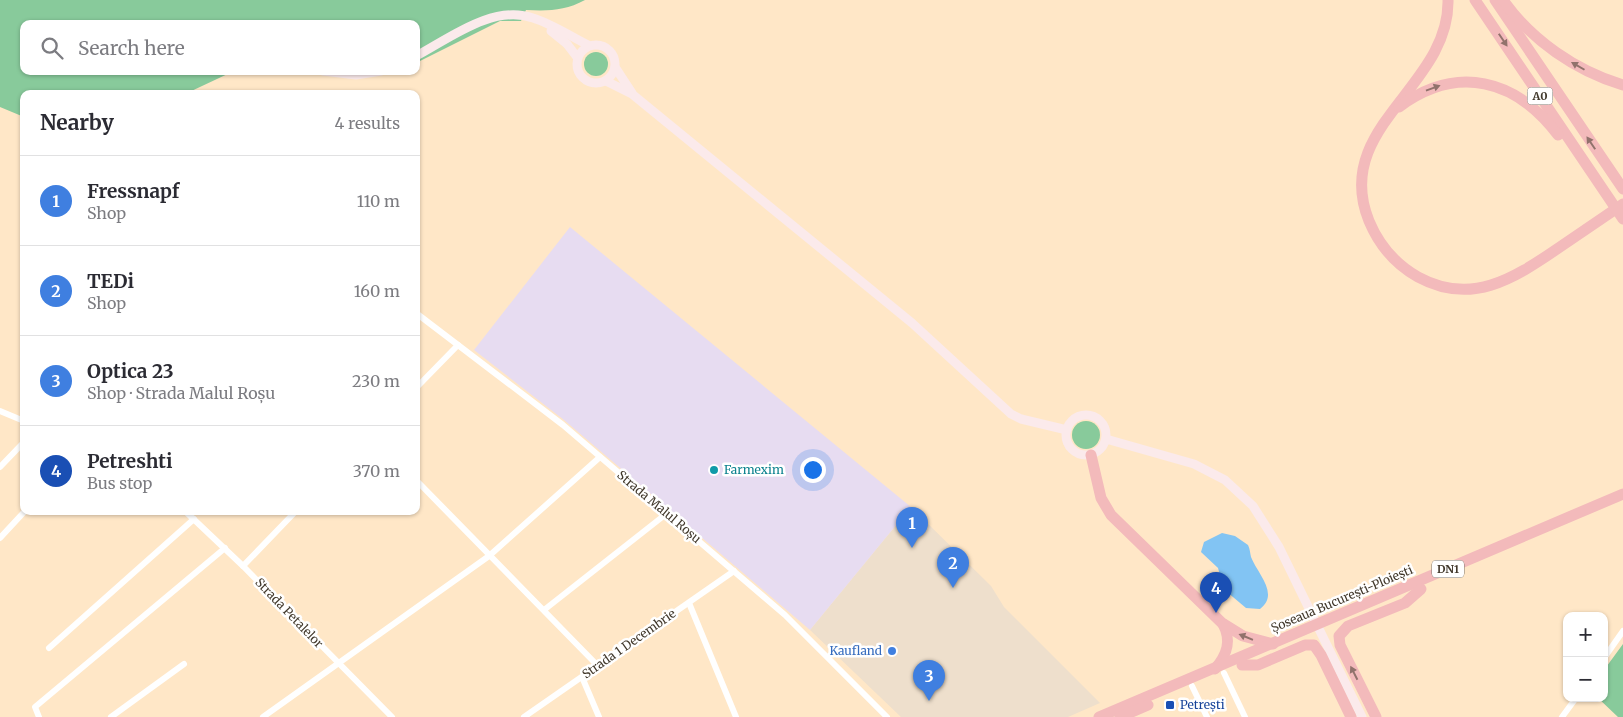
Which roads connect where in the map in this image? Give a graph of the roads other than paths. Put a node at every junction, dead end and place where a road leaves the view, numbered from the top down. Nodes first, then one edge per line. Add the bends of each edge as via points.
1 (1448, 0) edge
2 (1475, 0) edge
3 (1495, 0) edge
4 (1503, 0) edge
5 (533, 18) junction
6 (588, 45) junction
7 (420, 54) edge
8 (577, 57) junction
9 (615, 67) junction
10 (606, 81) junction
11 (1623, 85) edge
12 (632, 94) junction
13 (1392, 112) junction
14 (1595, 178) junction
15 (1621, 186) edge
16 (1623, 204) edge
17 (1623, 220) edge
18 (420, 316) edge
19 (458, 345) junction
20 (420, 384) edge
21 (0, 411) edge
22 (20, 419) edge
23 (1067, 430) junction
24 (1106, 439) junction
25 (20, 446) edge
26 (1091, 455) junction
27 (600, 457) junction
28 (0, 467) edge
29 (420, 484) edge
30 (1623, 494) edge
31 (1623, 502) edge
32 (666, 514) junction
33 (21, 515) edge
34 (190, 515) edge
35 (292, 515) edge
36 (194, 518) junction
37 (0, 538) edge
38 (225, 548) junction
39 (489, 556) junction
40 (243, 566) junction
41 (734, 571) junction
42 (1420, 588) junction
43 (689, 603) junction
44 (544, 610) junction
45 (1222, 623) junction
46 (1623, 631) edge
47 (1273, 644) junction
48 (49, 648) dead end
49 (1605, 657) edge
50 (338, 663) junction
51 (184, 664) dead end
52 (1242, 665) junction
53 (598, 666) junction
54 (1219, 671) junction
55 (582, 677) junction
56 (1192, 686) junction
57 (1573, 702) edge
58 (1127, 715) edge
59 (39, 717) edge
60 (112, 717) edge
61 (263, 717) edge
62 (392, 717) edge
63 (524, 717) edge
64 (599, 717) edge
65 (736, 717) edge
66 (887, 717) edge
67 (1099, 717) edge
68 (1207, 717) edge
69 (1245, 717) edge
70 (1351, 717) edge
71 (1362, 717) edge
72 (1376, 717) edge
73 (1562, 717) edge

1 - 13 highway via 1447,22 1439,47
2 -> 14 highway, A0
15 -> 3 highway, A0
11 -> 4 highway via 1591,73 1557,53 1524,25
5 - 6 street
5 - 7 street via 511,15 493,18
5 - 8 street via 558,36
6 - 8 street
6 - 9 street via 596,43 607,48 614,58
8 - 10 street via 576,66 583,78 594,84
9 - 10 street
9 - 12 street
10 - 12 street
12 - 23 street via 912,323 1011,414
13 -> 14 highway via 1423,91 1439,85 1464,81 1500,88 1528,102 1541,114
13 - 16 highway via 1376,134 1365,160 1362,187 1367,216 1373,232 1391,257 1409,272 1431,283 1468,289 1507,281
14 - 17 highway, A0
18 - 19 street, Strada Malul Roșu
19 - 20 street
19 - 27 street, Strada Malul Roșu
21 - 22 street
23 - 24 street via 1076,418 1090,416 1101,422
23 - 26 street via 1072,450
24 - 26 street via 1101,449
24 - 71 street via 1194,464 1239,491 1263,518
25 - 28 street
26 - 45 highway via 1107,510
27 - 32 street, Strada Malul Roșu
27 - 39 street
29 - 39 street
30 - 47 highway, Șoseaua București-Ploiești / DN1
31 - 42 highway, Șoseaua București-Ploiești / DN1
32 - 41 street, Strada Malul Roșu
32 - 44 street
33 - 37 street
34 - 36 street, Strada Petalelor
35 - 40 street
36 - 38 street, Strada Petalelor
36 - 48 street
38 - 40 street, Strada Petalelor
38 - 59 street via 35,707
39 - 44 street
39 - 50 street
40 - 50 street, Strada Petalelor
41 - 43 street, Strada 1 Decembrie
41 - 66 street, Strada Malul Roșu via 812,641
42 - 52 highway, Șoseaua București-Ploiești / DN1
72 -> 42 highway via 1339,636 1348,626 1405,603
43 - 53 street, Strada 1 Decembrie
43 - 65 street
44 - 53 street
47 -> 45 highway via 1243,636
45 - 54 highway via 1228,644
46 - 49 street
47 - 54 highway, Șoseaua București-Ploiești / DN1
50 - 61 street
50 - 62 street, Strada Petalelor
51 - 60 street
52 - 54 highway, Șoseaua București-Ploiești / DN1
52 - 70 highway via 1258,665 1305,645 1314,645
53 - 55 street, Strada 1 Decembrie
54 - 56 highway, Șoseaua București-Ploiești / DN1
54 - 58 highway, Șoseaua București-Ploiești / DN1
54 - 69 street
55 - 63 street, Strada 1 Decembrie
55 - 64 street
56 - 58 highway, Șoseaua București-Ploiești / DN1
56 - 68 street
57 - 73 street
58 - 67 highway, Șoseaua București-Ploiești / DN1

